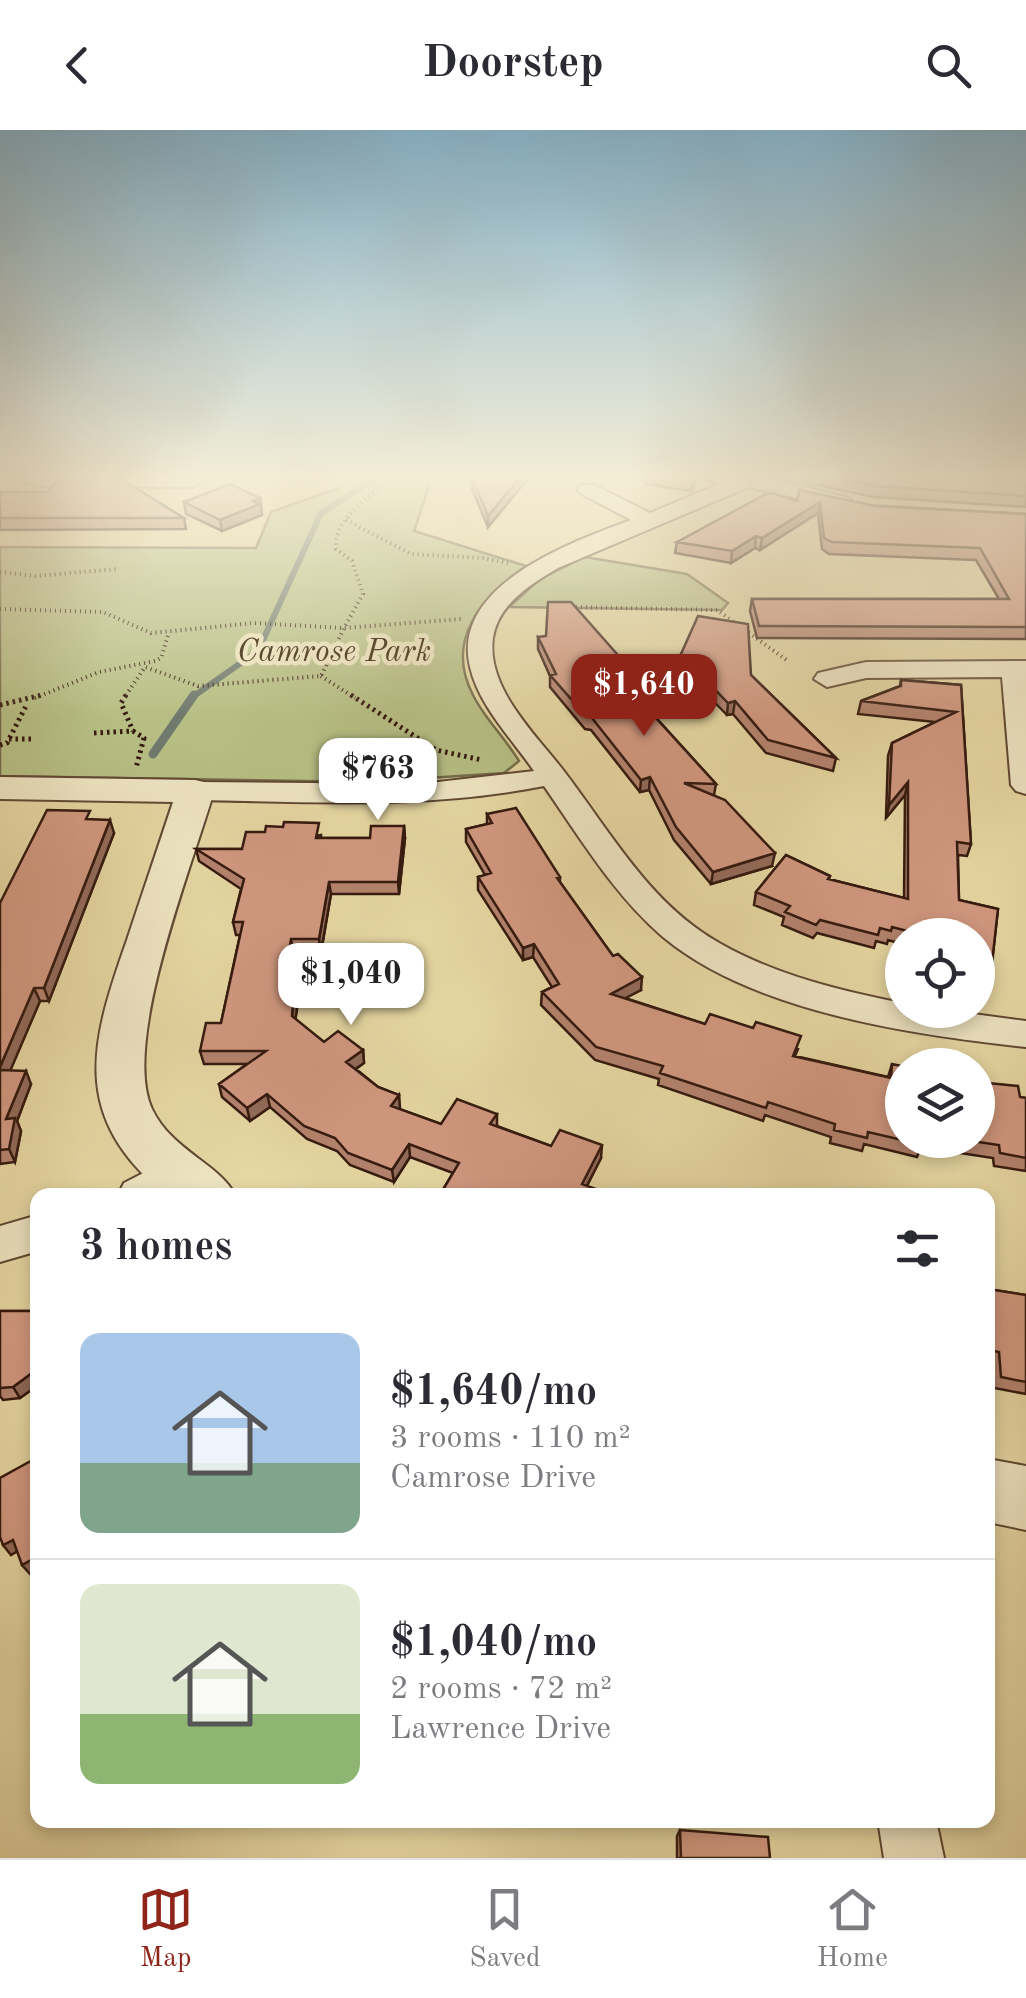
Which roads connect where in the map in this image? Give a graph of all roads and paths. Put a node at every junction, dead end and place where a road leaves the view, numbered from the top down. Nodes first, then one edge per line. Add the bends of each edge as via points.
1 (347, 557) edge
2 (458, 557) edge
3 (570, 557) edge
4 (509, 568) dead end
5 (117, 569) dead end
6 (0, 572) edge
7 (558, 607) edge
8 (0, 609) edge
9 (476, 612) junction
10 (455, 620) junction
11 (344, 628) junction
12 (169, 632) junction
13 (788, 662) dead end
14 (144, 668) junction
15 (1021, 669) edge
16 (321, 676) junction
17 (827, 678) dead end
18 (0, 704) edge
19 (28, 704) junction
20 (134, 731) junction
21 (94, 733) dead end
22 (30, 739) dead end
23 (5, 742) edge
24 (12, 752) dead end
25 (486, 761) dead end
26 (136, 769) dead end
27 (553, 776) junction
28 (1026, 785) edge
29 (0, 788) edge
30 (195, 791) junction
31 (1026, 1034) edge
32 (174, 1188) edge
33 (30, 1235) edge
34 (0, 1244) edge
35 (995, 1492) edge
36 (1026, 1498) edge
37 (908, 1828) edge
38 (914, 1858) edge

1 - 11 path via 362,594
2 - 4 path via 495,558
3 - 9 street
5 - 6 path
7 - 13 path via 717,610
8 - 12 path via 104,612 152,633
9 - 10 path
9 - 10 path
9 - 27 street via 488,684
10 - 11 path
11 - 12 path via 255,623
11 - 16 path
12 - 14 path via 160,658
14 - 16 path via 198,686
14 - 19 path via 76,677
14 - 20 path via 121,704
15 - 17 street via 866,670
15 - 28 street via 1014,683
16 - 25 path via 436,750
18 - 19 path
19 - 23 path
20 - 21 path
20 - 26 path via 144,738
22 - 23 path
23 - 24 path
27 - 30 street via 422,794
27 - 31 street via 641,894 714,956 768,980 908,1017
29 - 30 street
30 - 32 street via 125,1013 117,1062 125,1110
33 - 34 street
35 - 36 street
37 - 38 street

